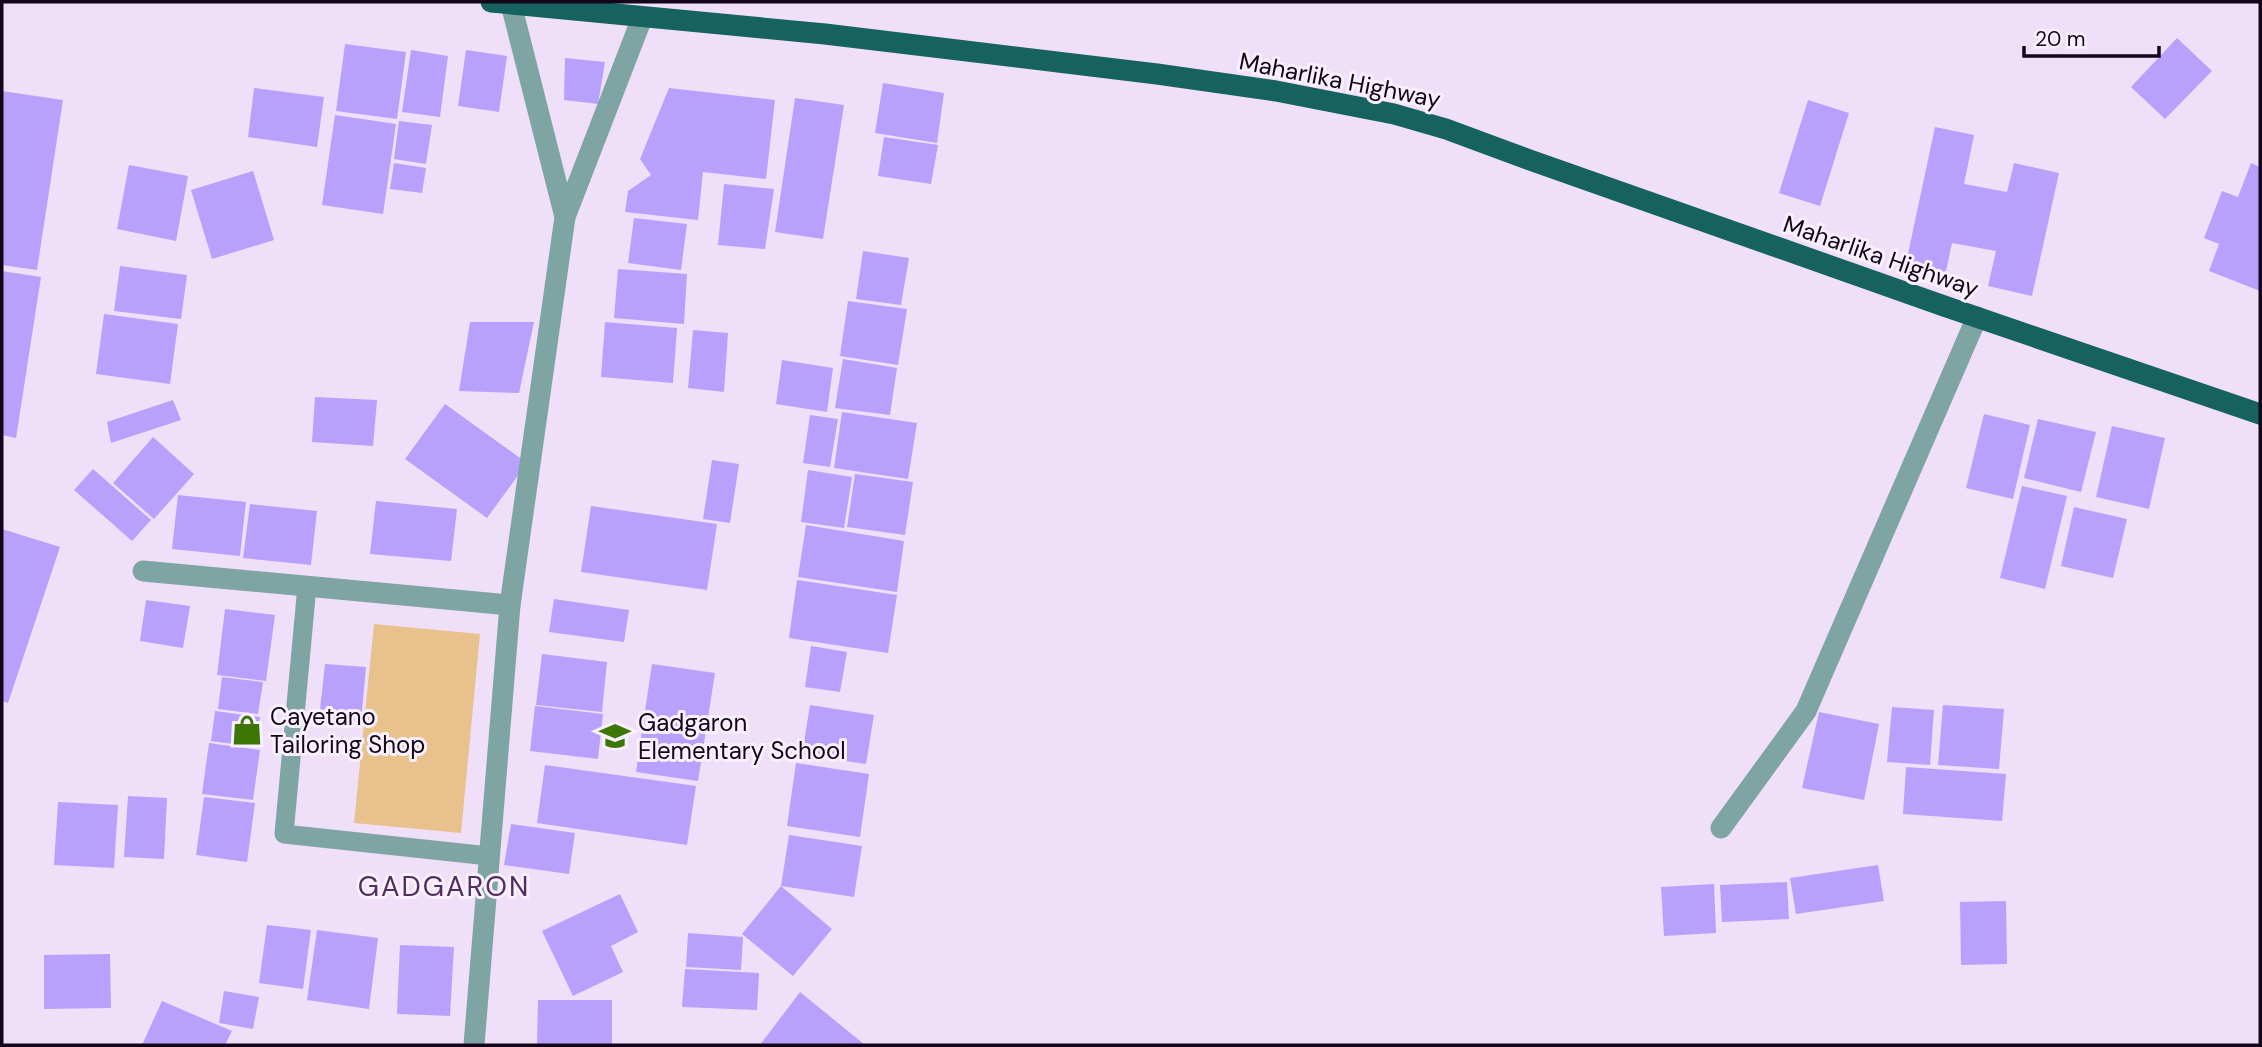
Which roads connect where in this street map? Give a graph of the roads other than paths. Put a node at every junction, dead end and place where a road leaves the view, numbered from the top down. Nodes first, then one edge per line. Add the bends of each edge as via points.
1 (501, 3) edge
2 (642, 18) junction
3 (565, 217) junction
4 (1977, 317) junction
5 (2260, 414) edge
6 (142, 571) dead end
7 (307, 586) junction
8 (510, 605) junction
9 (1721, 828) dead end
10 (489, 856) junction
11 (474, 1045) edge

1 - 2 highway, Maharlika Highway
1 - 3 street
2 - 3 street
2 - 4 highway, Maharlika Highway via 825,34 1157,74 1394,114 1446,128
3 - 8 street
4 - 5 highway, Maharlika Highway
4 - 9 street via 1806,711
6 - 7 street
7 - 8 street
7 - 10 lane via 284,834
8 - 10 street
10 - 11 street

